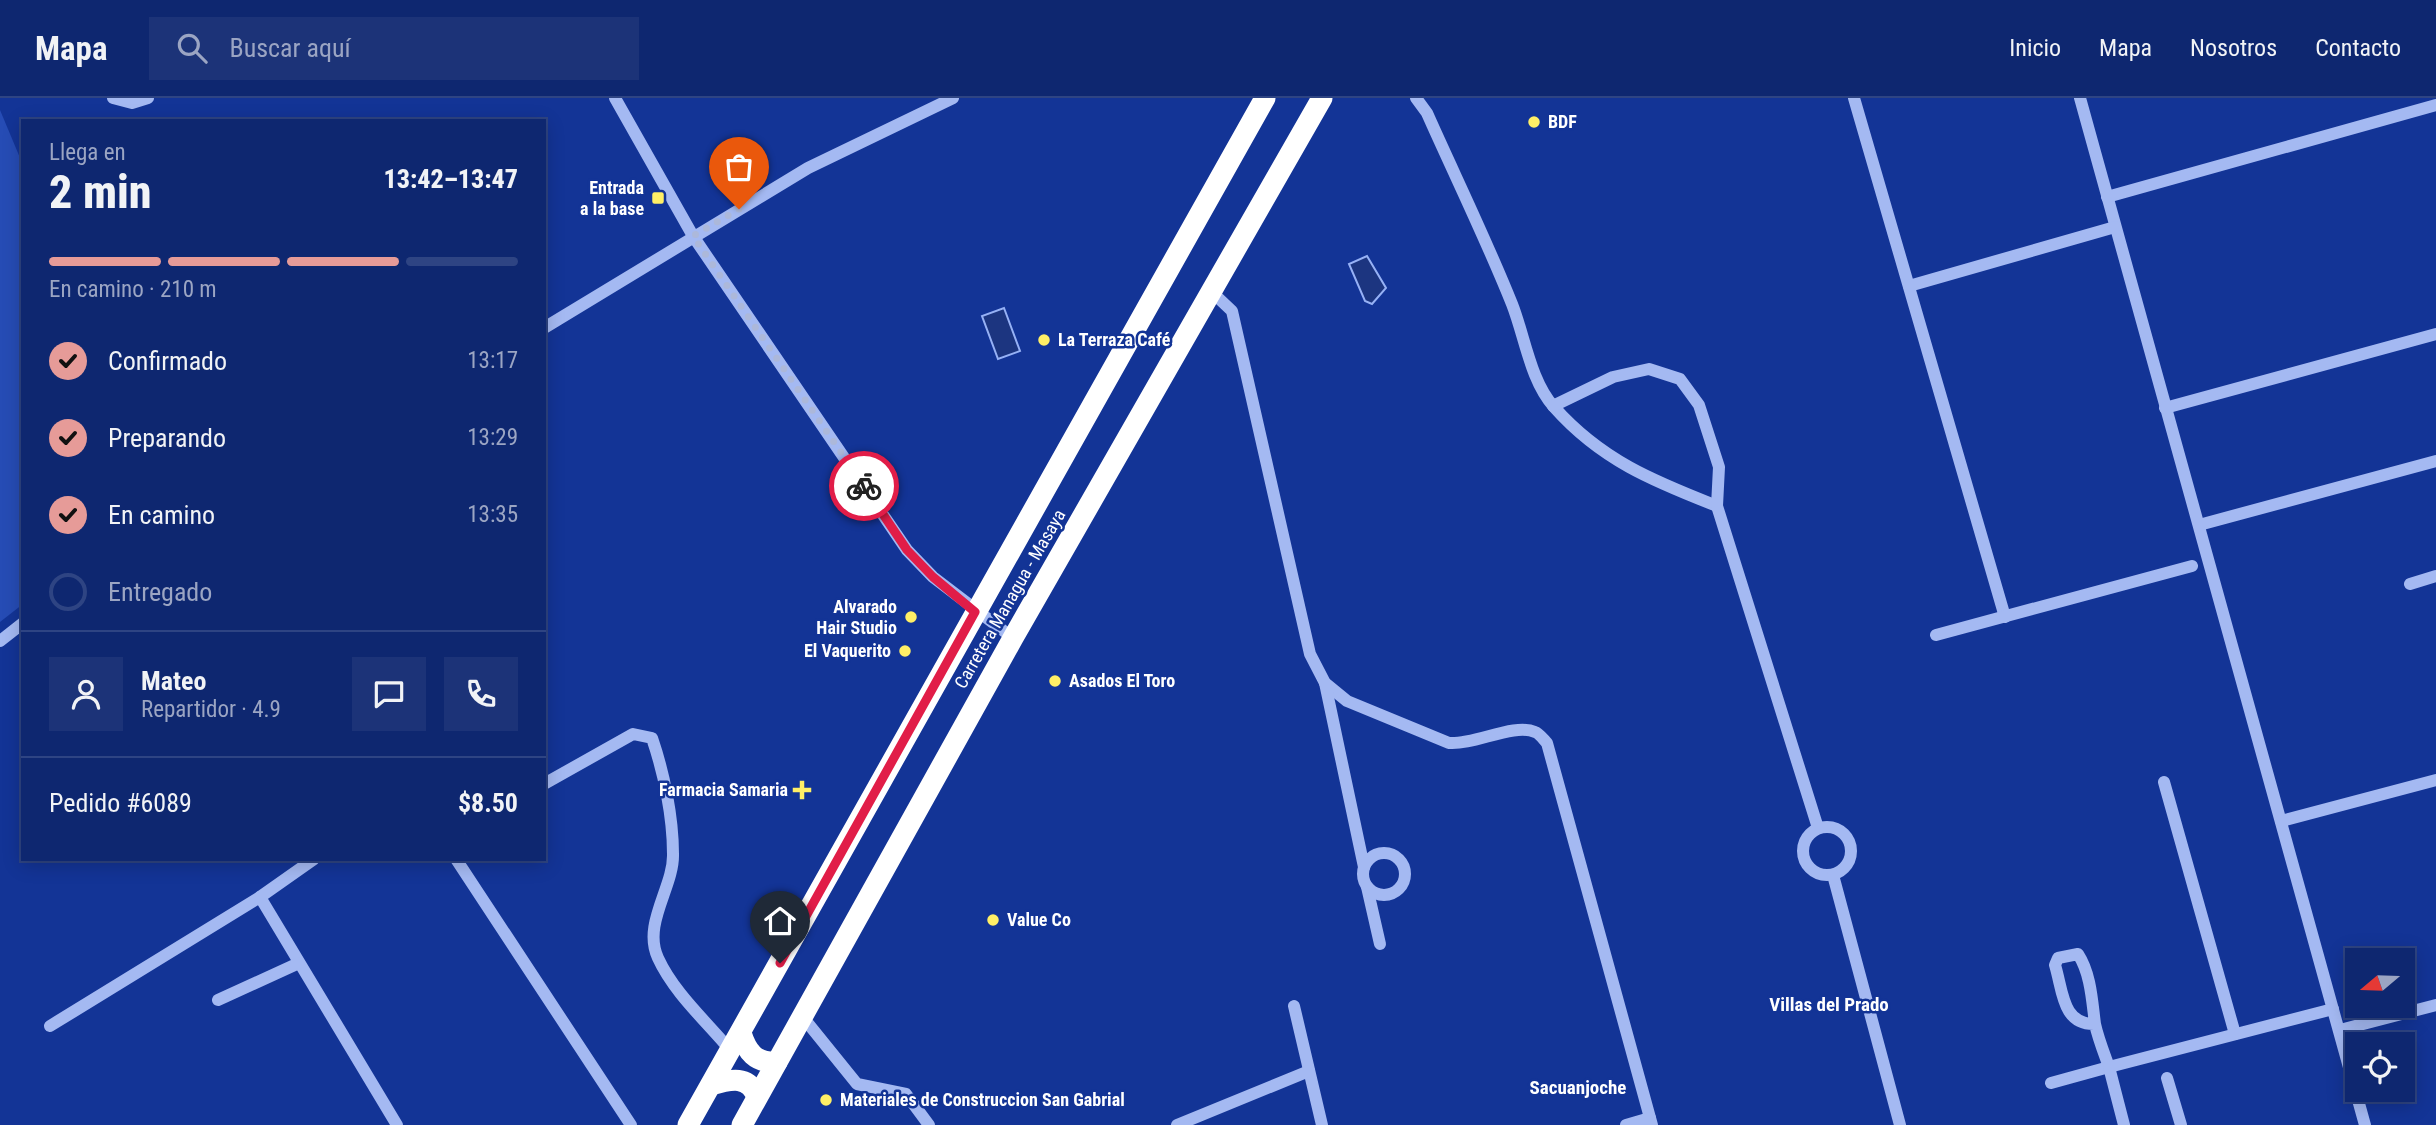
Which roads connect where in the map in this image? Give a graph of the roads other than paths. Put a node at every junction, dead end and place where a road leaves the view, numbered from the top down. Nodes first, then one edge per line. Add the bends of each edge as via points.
1 (113, 98) edge
2 (148, 98) edge
3 (615, 98) edge
4 (953, 98) edge
5 (1265, 98) edge
6 (1322, 98) edge
7 (1416, 98) edge
8 (1854, 98) edge
9 (2080, 98) edge
10 (2436, 105) edge
11 (2107, 197) junction
12 (2115, 227) junction
13 (693, 236) junction
14 (1909, 286) junction
15 (1213, 293) junction
16 (546, 327) edge
17 (2436, 334) edge
18 (1553, 406) junction
19 (2165, 408) junction
20 (2436, 461) edge
21 (1717, 506) junction
22 (2199, 525) junction
23 (2192, 566) dead end
24 (2436, 576) edge
25 (2410, 583) dead end
26 (975, 612) junction
27 (2005, 617) junction
28 (21, 625) edge
29 (1936, 635) dead end
30 (1013, 638) junction
31 (0, 641) edge
32 (1325, 684) junction
33 (2436, 780) edge
34 (2164, 782) dead end
35 (546, 783) edge
36 (2281, 821) junction
37 (1818, 828) junction
38 (311, 861) edge
39 (457, 861) edge
40 (1364, 867) junction
41 (1833, 875) junction
42 (1367, 887) junction
43 (260, 897) junction
44 (1380, 944) dead end
45 (299, 963) junction
46 (218, 1000) dead end
47 (2436, 1005) edge
48 (1294, 1006) dead end
49 (2333, 1009) junction
50 (802, 1016) junction
51 (2095, 1024) junction
52 (50, 1026) dead end
53 (2340, 1030) junction
54 (2235, 1034) junction
55 (736, 1042) junction
56 (777, 1062) junction
57 (2109, 1067) junction
58 (1309, 1071) junction
59 (2167, 1078) dead end
60 (2051, 1083) dead end
61 (711, 1085) junction
62 (757, 1097) junction
63 (1651, 1122) edge
64 (628, 1124) edge
65 (397, 1125) edge
66 (688, 1125) edge
67 (742, 1125) edge
68 (929, 1125) edge
69 (1177, 1125) edge
70 (1322, 1125) edge
71 (1626, 1125) edge
72 (1900, 1125) edge
73 (2124, 1125) edge
74 (2181, 1125) edge
75 (2365, 1125) edge

1 - 2 street via 132,103
3 - 13 street
4 - 13 street via 808,168
5 - 26 highway, Carretera Managua - Masaya
6 - 15 highway, Carretera Managua - Masaya
7 - 18 street via 1427,113 1507,291 1538,379
8 - 14 street
9 - 11 street
10 - 11 street
11 - 12 street
12 - 14 street
12 - 19 street
13 - 16 street
13 - 26 street via 907,550
14 - 27 street
15 - 30 highway, Carretera Managua - Masaya
15 - 32 street via 1231,312 1310,654
17 - 19 street
18 - 21 street via 1604,454
18 - 21 street via 1613,377 1649,369 1680,379 1699,405 1719,467
19 - 22 street
20 - 22 street
21 - 37 street
22 - 36 street
23 - 27 street
24 - 25 street
26 - 30 street
26 - 55 highway, Carretera Managua - Masaya
27 - 29 street
28 - 31 street
30 - 50 highway, Carretera Managua - Masaya
32 - 40 street
32 - 63 street via 1347,701 1449,743 1465,744 1519,730 1536,732 1547,743
33 - 36 street
34 - 54 street
35 - 55 street via 633,734 652,738 661,762 674,856 655,935 657,957 677,987
36 - 49 street
37 - 41 street via 1806,839 1802,855 1810,869
37 - 41 street via 1834,828 1850,844 1846,867
38 - 43 street
39 - 64 street
40 - 42 street
40 - 42 street via 1373,857 1387,854 1399,860 1404,873 1401,886 1391,894 1378,894
41 - 72 street
42 - 44 street
43 - 45 street
43 - 52 street
45 - 46 street
45 - 65 street
47 - 53 street
48 - 58 street
49 - 53 street
49 - 54 street
50 - 56 highway, Carretera Managua - Masaya
50 - 68 street via 857,1084 906,1094
51 - 51 street via 2082,961 2078,954 2058,958 2055,965 2071,1017 2080,1025
51 - 57 street
53 - 75 street
54 - 57 street
55 - 56 highway via 756,1059
55 - 61 highway, Carretera Managua - Masaya
56 - 62 highway, Carretera Managua - Masaya
57 - 60 street
57 - 73 street
58 - 69 street
58 - 70 street
59 - 74 street
61 - 62 highway via 745,1080
61 - 66 highway, Carretera Managua - Masaya
62 - 67 highway, Carretera Managua - Masaya
63 - 71 street

